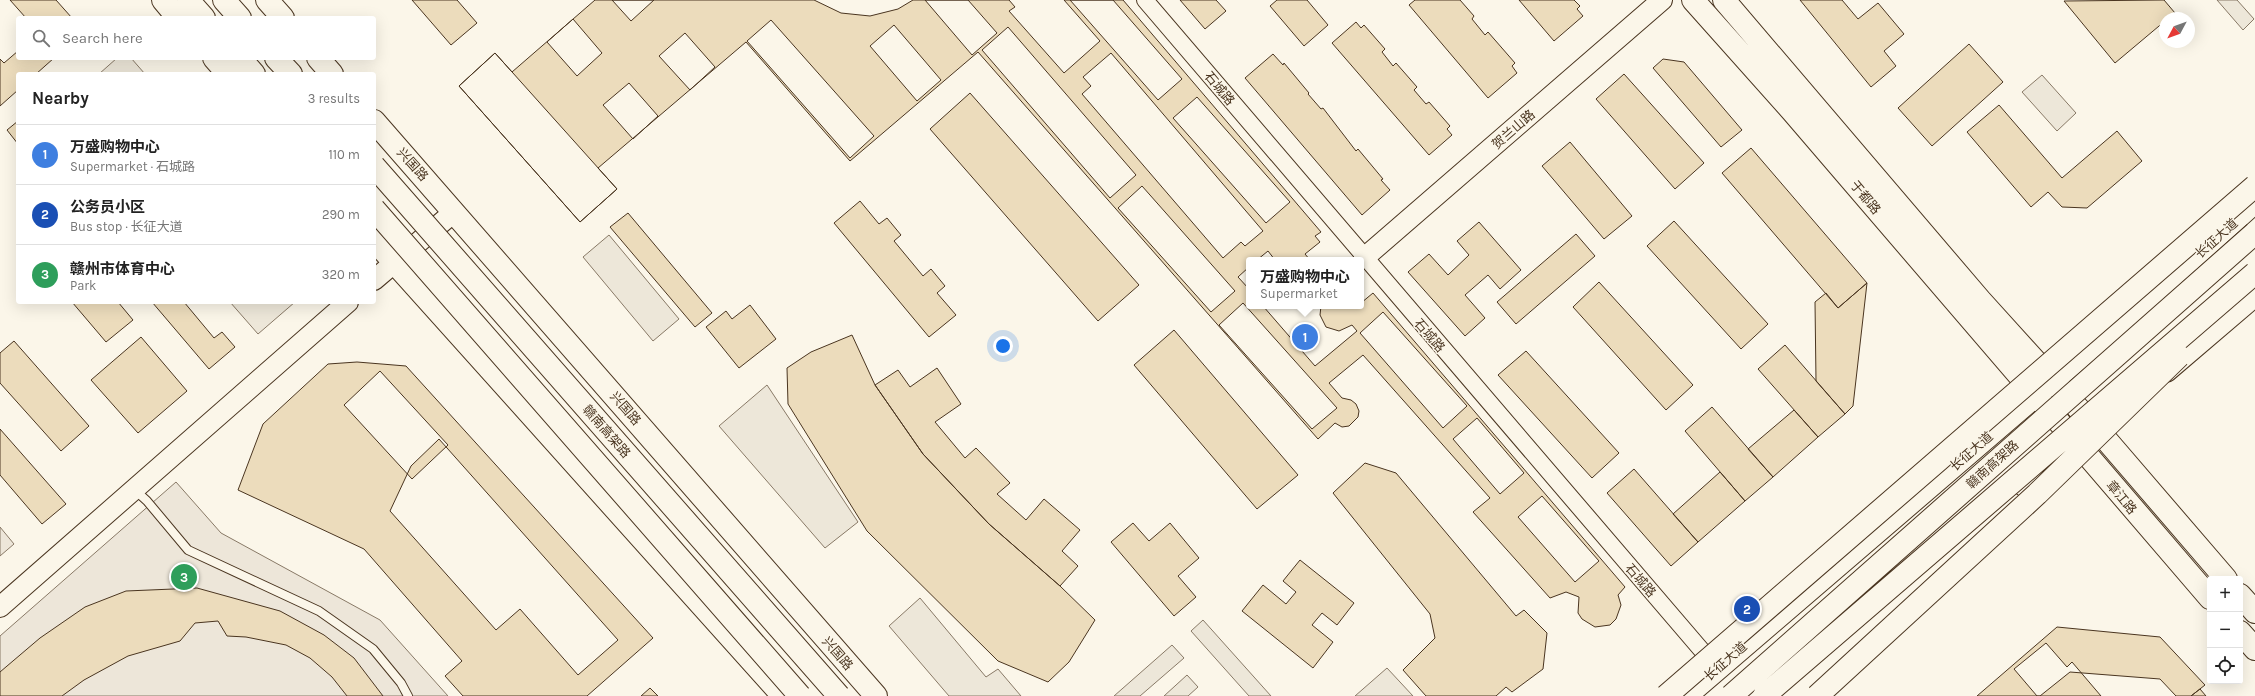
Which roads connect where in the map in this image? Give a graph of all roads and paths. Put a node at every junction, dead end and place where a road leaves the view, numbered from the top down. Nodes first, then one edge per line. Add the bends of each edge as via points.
1 (162, 0) edge
2 (188, 0) edge
3 (224, 0) edge
4 (267, 0) edge
5 (1145, 0) edge
6 (1662, 0) edge
7 (1693, 0) edge
8 (1724, 0) edge
9 (176, 16) edge
10 (202, 16) edge
11 (238, 16) edge
12 (281, 16) edge
13 (216, 60) edge
14 (242, 60) edge
15 (278, 60) edge
16 (320, 60) edge
17 (226, 72) edge
18 (252, 72) edge
19 (289, 72) edge
20 (330, 72) edge
21 (376, 123) edge
22 (376, 168) edge
23 (2255, 186) edge
24 (2255, 202) edge
25 (376, 210) edge
26 (454, 212) junction
27 (2255, 233) edge
28 (376, 242) edge
29 (1363, 257) edge
30 (1364, 258) joint
31 (394, 262) junction
32 (2255, 273) edge
33 (376, 278) edge
34 (2255, 283) edge
35 (2255, 296) edge
36 (346, 304) edge
37 (2053, 380) junction
38 (2036, 395) junction
39 (2097, 429) junction
40 (2079, 444) junction
41 (135, 490) junction
42 (2223, 576) edge
43 (2207, 594) edge
44 (2243, 598) edge
45 (0, 607) edge
46 (2255, 612) edge
47 (2243, 635) edge
48 (2255, 649) edge
49 (1717, 668) junction
50 (408, 696) edge
51 (783, 696) edge
52 (800, 696) edge
53 (839, 696) edge
54 (876, 696) edge
55 (1666, 696) edge
56 (1686, 696) edge
57 (1731, 696) edge
58 (1764, 696) edge
59 (1790, 696) edge
60 (1817, 696) edge

1 - 9 main road
2 - 10 main road
3 - 11 main road
4 - 12 main road
5 - 29 street, 石城路
6 - 30 street, 贺兰山路
7 - 38 main road, 于都路 via 1788,106
8 - 37 main road, 于都路 via 2000,323
13 - 17 main road
14 - 18 main road
15 - 19 main road
16 - 20 main road
21 - 26 main road, 兴国路
22 - 53 main road, 赣南高架路, bridge
23 - 55 main road, bridge
24 - 37 main road, 长征大道
25 - 52 main road, bridge
26 - 31 street
26 - 54 main road, 兴国路
27 - 57 main road, 赣南高架路, bridge
28 - 31 main road
30 - 49 street, 石城路
31 - 33 street
31 - 51 main road
32 - 58 main road, 赣南高架路, bridge
34 - 60 main road, bridge via 2037,494
35 - 39 main road
36 - 41 street
37 - 38 main road, 长征大道
37 - 39 main road, 章江路
38 - 40 main road, 章江路
38 - 49 main road, 长征大道
39 - 40 main road
39 - 42 main road, 章江路
40 - 43 main road, 章江路
40 - 59 main road
41 - 45 street
41 - 50 lane via 188,550 319,611 372,649 401,683
44 - 46 main road
47 - 48 main road
49 - 56 main road, 长征大道

